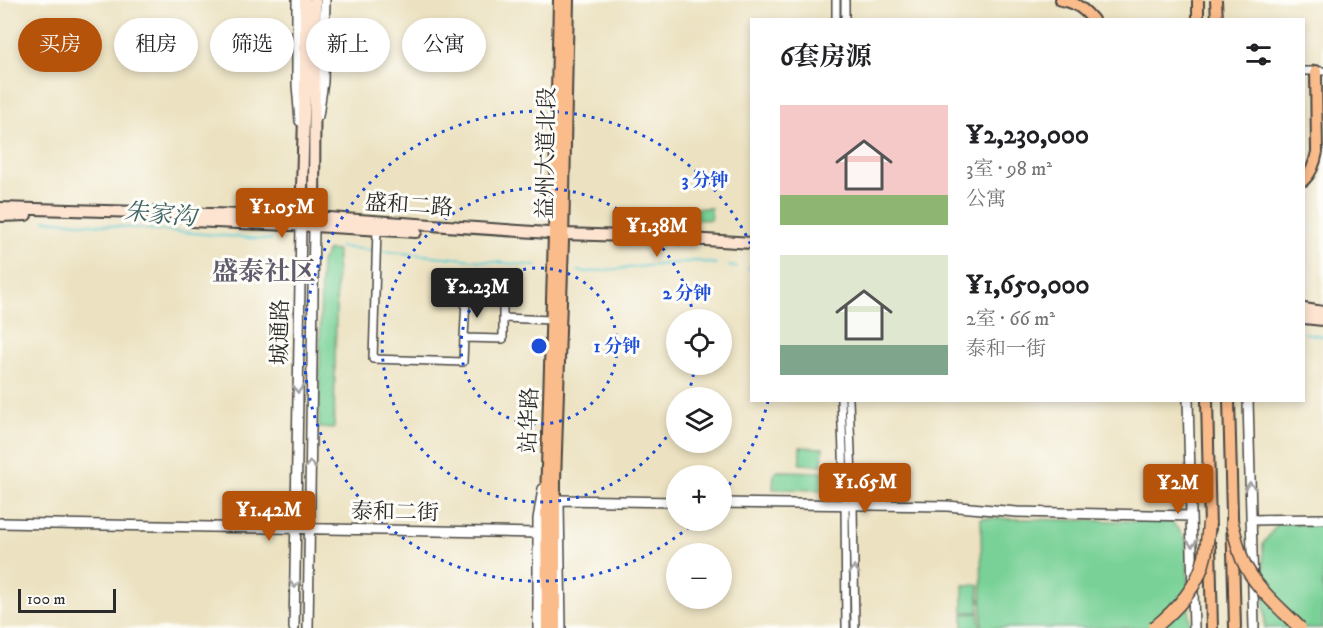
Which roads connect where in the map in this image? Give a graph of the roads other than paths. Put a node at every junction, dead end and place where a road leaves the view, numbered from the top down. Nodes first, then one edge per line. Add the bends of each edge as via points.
1 (297, 0) edge
2 (305, 0) edge
3 (315, 0) edge
4 (325, 0) edge
5 (559, 0) edge
6 (568, 0) edge
7 (836, 0) edge
8 (845, 0) edge
9 (1061, 0) edge
10 (1200, 0) edge
11 (1211, 0) edge
12 (1216, 0) edge
13 (836, 18) edge
14 (845, 18) edge
15 (1091, 18) edge
16 (1201, 18) edge
17 (1212, 18) edge
18 (1217, 18) edge
19 (1319, 71) edge
20 (309, 148) junction
21 (1305, 179) edge
22 (0, 208) edge
23 (0, 216) edge
24 (301, 221) junction
25 (314, 222) junction
26 (377, 230) junction
27 (559, 237) junction
28 (750, 245) edge
29 (1305, 309) edge
30 (1323, 312) edge
31 (503, 318) junction
32 (1305, 318) edge
33 (551, 320) junction
34 (1323, 320) edge
35 (464, 338) junction
36 (841, 402) edge
37 (849, 402) edge
38 (1188, 402) edge
39 (1207, 402) edge
40 (1229, 402) edge
41 (1248, 402) edge
42 (550, 481) junction
43 (559, 500) junction
44 (666, 502) edge
45 (732, 503) edge
46 (849, 505) junction
47 (1191, 516) junction
48 (1323, 519) edge
49 (1251, 520) junction
50 (0, 523) edge
51 (1209, 523) junction
52 (1232, 523) junction
53 (295, 529) junction
54 (309, 529) junction
55 (546, 537) junction
56 (294, 628) edge
57 (308, 628) edge
58 (538, 628) edge
59 (547, 628) edge
60 (555, 628) edge
61 (561, 628) edge
62 (846, 628) edge
63 (855, 628) edge
64 (1154, 628) edge
65 (1194, 628) edge
66 (1212, 628) edge
67 (1235, 628) edge
68 (1254, 628) edge
69 (1300, 628) edge

1 - 20 street via 297,86 300,122
2 - 20 main road, 城通路
3 - 20 main road, 城通路
4 - 20 street via 323,82
5 - 27 main road, 益州大道北段
6 - 27 main road, 益州大道北段
7 - 13 street
8 - 14 street
9 - 15 main road via 1080,7
10 - 16 main road, bridge
11 - 17 street
12 - 18 main road, bridge
19 - 21 main road via 1317,152
20 - 24 main road, 城通路
20 - 25 main road, 城通路
22 - 24 main road, 盛和二路
23 - 24 main road
24 - 25 main road, 盛和二路
24 -> 53 street, 城通路
25 - 26 main road
25 - 27 main road, 盛和二路
54 -> 25 street, 城通路
26 - 27 main road
26 - 35 street via 373,359 463,362
27 - 28 main road
27 - 33 main road, 站华路
27 - 42 main road, 站华路
29 - 30 main road
31 - 33 street
31 - 35 street via 503,339
31 - 35 street via 503,300 466,299
32 - 34 main road
33 - 42 main road, 站华路
36 - 46 street
37 - 46 street
38 - 47 street
39 - 51 main road
40 - 52 main road
49 -> 41 street
42 - 43 street
42 - 55 main road
42 - 55 main road, 站华路
42 - 55 street via 539,507
43 - 44 street
43 - 61 street
45 - 46 street
46 - 47 street
46 - 62 street
63 -> 46 street
47 -> 65 street
48 - 49 street
49 - 68 street
50 - 53 street, 泰和二街
51 - 64 highway, bridge via 1198,576 1186,596
51 - 66 main road, bridge
52 - 67 main road, bridge
52 - 69 highway, bridge via 1250,574
53 - 54 street, 泰和二街
53 -> 56 street, 城通路
54 - 55 street, 泰和二街
54 - 57 street, 城通路
55 - 58 street
55 - 59 main road
55 - 60 main road

